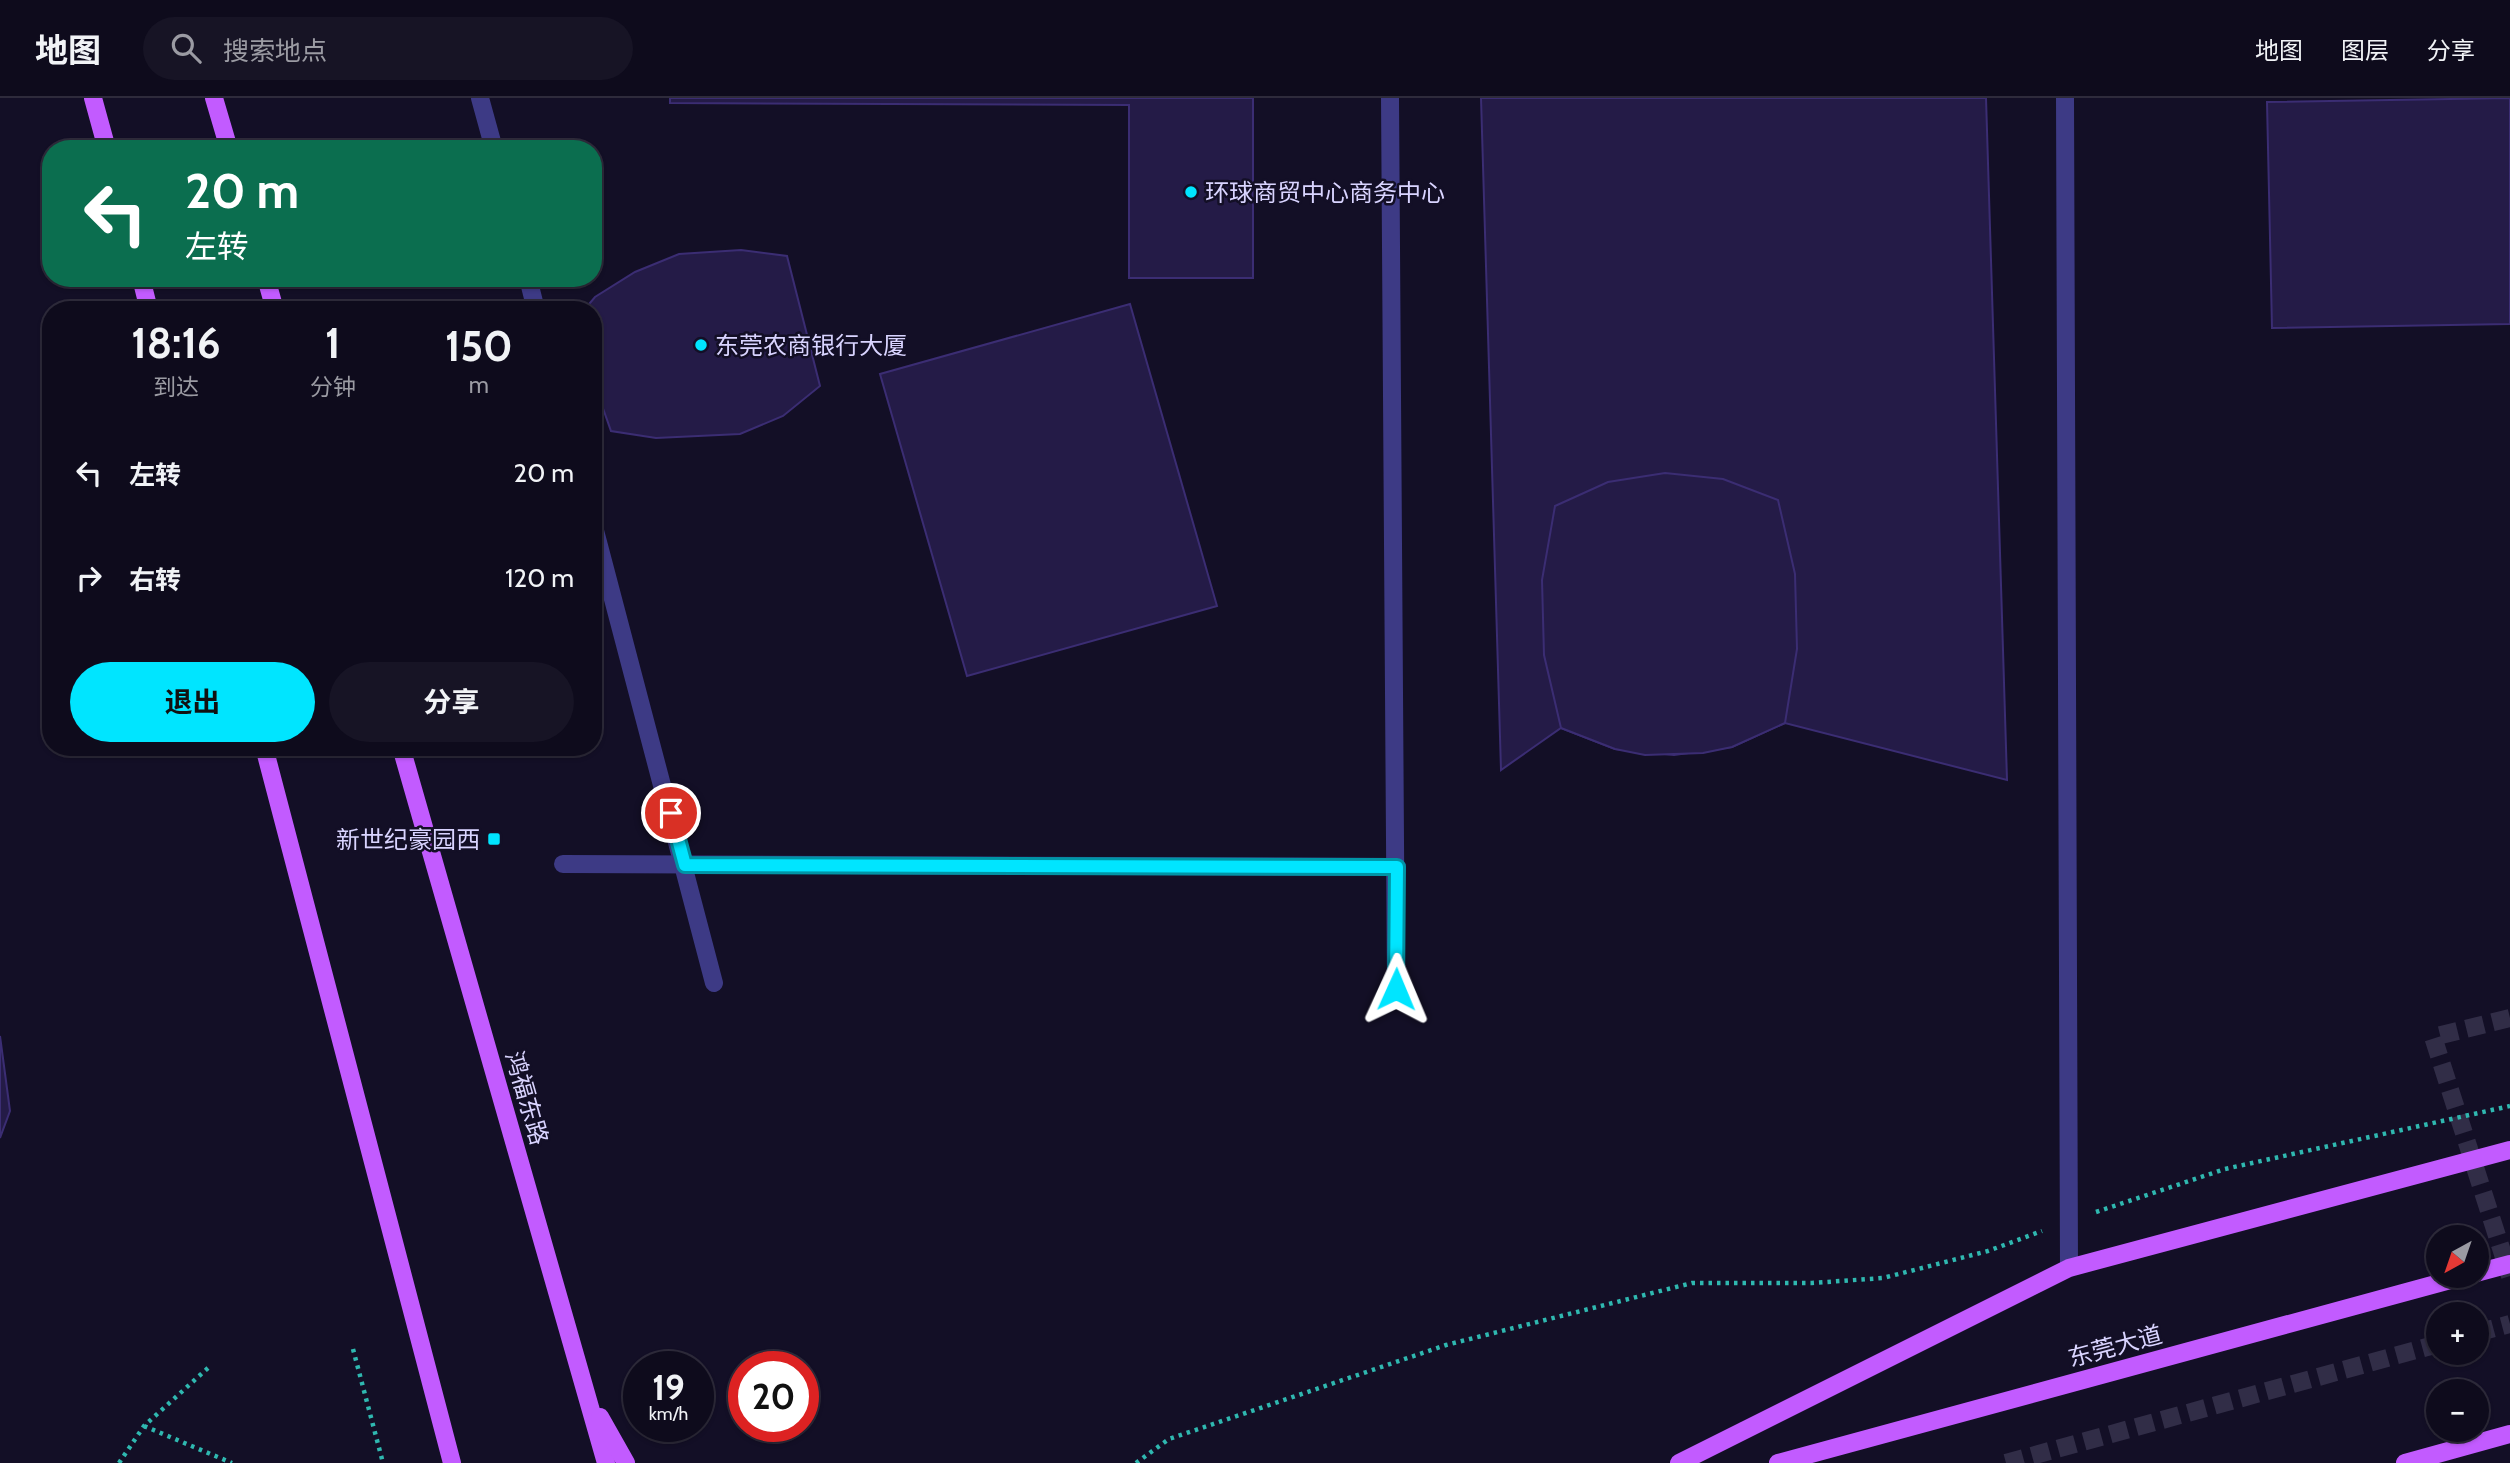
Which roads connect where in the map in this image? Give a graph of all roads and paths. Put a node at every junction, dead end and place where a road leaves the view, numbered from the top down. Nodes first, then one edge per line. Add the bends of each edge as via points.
1 (93, 98) edge
2 (214, 98) edge
3 (480, 98) edge
4 (1390, 98) edge
5 (2066, 98) edge
6 (105, 140) edge
7 (226, 140) edge
8 (492, 140) edge
9 (602, 556) edge
10 (266, 756) edge
11 (404, 756) edge
12 (563, 864) dead end
13 (685, 865) junction
14 (1397, 867) junction
15 (714, 983) dead end
16 (1396, 989) dead end
17 (2510, 1106) edge
18 (2510, 1150) edge
19 (2069, 1222) junction
20 (2510, 1264) edge
21 (2069, 1268) junction
22 (2489, 1270) edge
23 (2426, 1287) edge
24 (353, 1349) dead end
25 (209, 1367) dead end
26 (587, 1394) junction
27 (436, 1404) junction
28 (144, 1426) junction
29 (2510, 1434) edge
30 (119, 1463) edge
31 (232, 1463) edge
32 (383, 1463) edge
33 (441, 1463) edge
34 (452, 1463) edge
35 (606, 1463) edge
36 (626, 1463) edge
37 (1136, 1463) edge
38 (1679, 1463) edge
39 (1778, 1463) edge
40 (2405, 1463) edge

1 - 6 main road
2 - 7 main road
3 - 8 street
4 - 14 street
5 - 19 street
9 - 13 street
10 - 27 main road
11 - 26 main road, 鸿福东路
12 - 13 street
13 - 14 street
13 - 15 street
14 - 16 street
17 - 19 path via 2225,1169
18 - 21 main road
19 - 21 street
19 - 37 path via 1988,1251 1883,1278 1692,1283 1459,1342 1169,1439
20 - 22 main road
21 - 38 main road
23 - 39 main road, 东莞大道
24 - 32 path
25 - 28 path
26 - 35 main road, 鸿福东路
26 - 36 main road
27 - 33 main road
27 - 34 main road
28 - 30 path
28 - 31 path
29 - 40 main road

